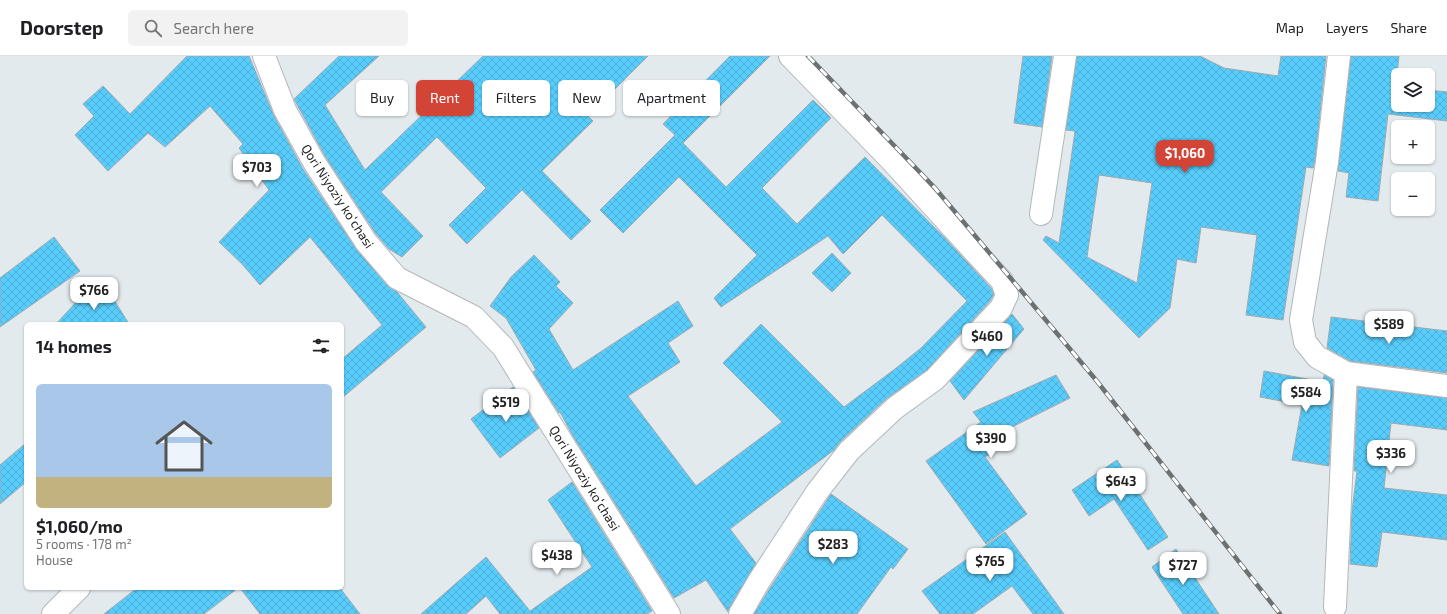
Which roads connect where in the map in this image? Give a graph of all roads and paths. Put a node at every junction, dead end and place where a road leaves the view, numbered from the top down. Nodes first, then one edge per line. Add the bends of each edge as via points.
1 (264, 56) edge
2 (790, 56) edge
3 (1065, 56) edge
4 (1339, 56) edge
5 (1042, 214) dead end
6 (1346, 373) junction
7 (1447, 386) edge
8 (77, 590) edge
9 (1335, 607) dead end
10 (53, 614) edge
11 (669, 614) edge
12 (740, 614) edge

1 - 11 street, Qori Niyoziy koʻchasi via 285,110 314,162 366,242 397,278 474,317 503,347
2 - 12 street via 891,160 974,251 1002,282 1007,295 1001,308 935,379 895,408 849,451 817,492
3 - 5 street
4 - 6 street via 1327,162 1301,320 1305,342 1317,357
6 - 7 street
6 - 9 street
8 - 10 street

